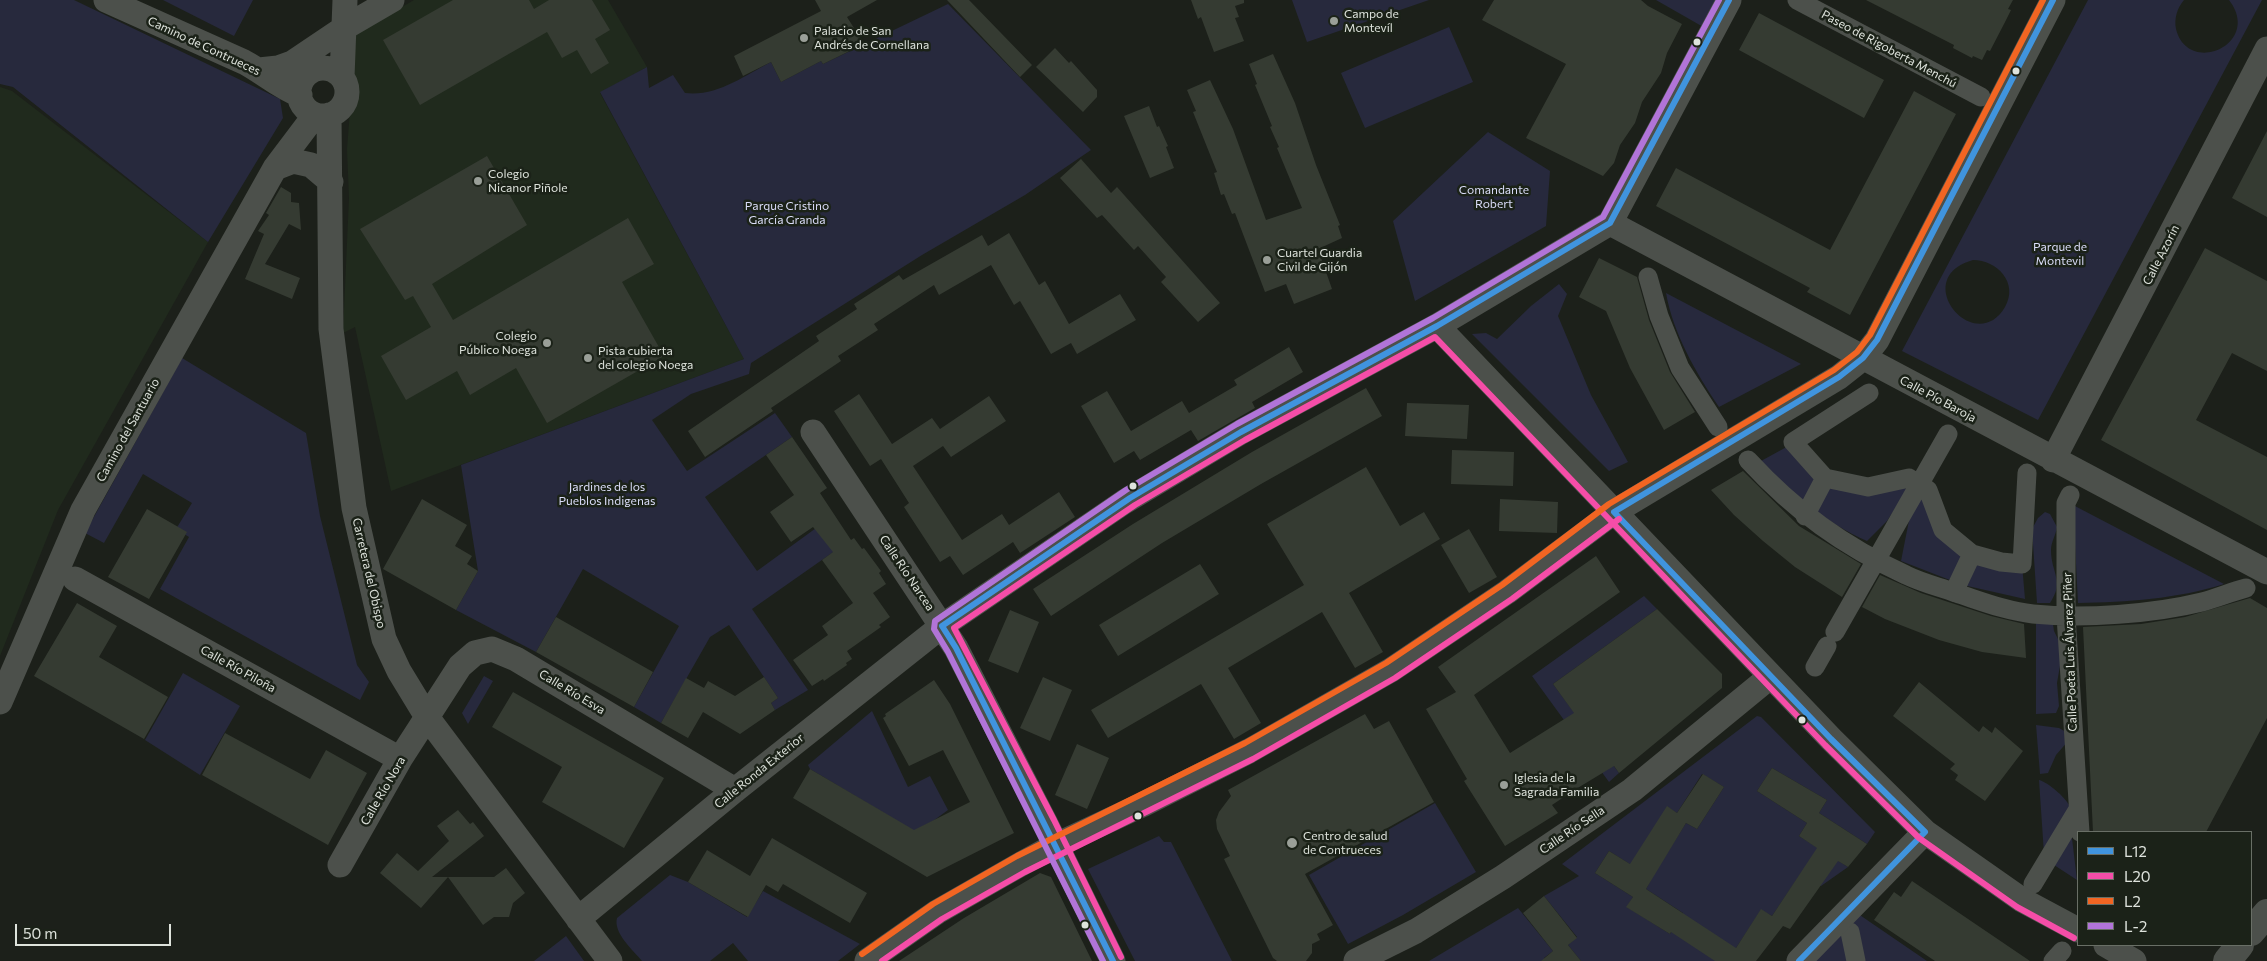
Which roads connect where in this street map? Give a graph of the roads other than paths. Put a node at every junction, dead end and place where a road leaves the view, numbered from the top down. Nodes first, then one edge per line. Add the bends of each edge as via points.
1 (106, 0) edge
2 (345, 0) edge
3 (392, 0) edge
4 (1730, 0) edge
5 (1798, 0) edge
6 (2053, 0) edge
7 (334, 34) junction
8 (2267, 49) edge
9 (307, 68) junction
10 (259, 70) junction
11 (342, 77) junction
12 (300, 95) junction
13 (1981, 97) dead end
14 (322, 115) junction
15 (275, 168) junction
16 (331, 182) junction
17 (1610, 223) junction
18 (1648, 277) dead end
19 (1437, 326) junction
20 (1863, 358) junction
21 (1869, 393) dead end
22 (1718, 428) dead end
23 (813, 432) dead end
24 (1948, 434) dead end
25 (1748, 460) dead end
26 (2053, 460) junction
27 (2027, 473) dead end
28 (1825, 478) junction
29 (1918, 484) junction
30 (2070, 495) dead end
31 (1614, 512) junction
32 (1805, 516) junction
33 (1972, 554) junction
34 (1876, 559) junction
35 (2267, 572) edge
36 (75, 578) dead end
37 (2246, 588) dead end
38 (1954, 592) junction
39 (2066, 616) junction
40 (942, 626) junction
41 (1815, 667) dead end
42 (1771, 676) junction
43 (0, 702) edge
44 (427, 717) junction
45 (400, 759) junction
46 (735, 790) junction
47 (2077, 811) junction
48 (2080, 831) edge
49 (1926, 832) junction
50 (1056, 845) junction
51 (340, 865) dead end
52 (2033, 884) dead end
53 (2267, 913) edge
54 (578, 919) junction
55 (2077, 929) edge
56 (2252, 931) edge
57 (1850, 932) dead end
58 (2108, 946) edge
59 (2239, 946) edge
60 (610, 961) edge
61 (867, 961) edge
62 (1113, 961) edge
63 (1356, 961) edge
64 (1799, 961) edge
65 (1856, 961) edge
66 (2134, 961) edge
67 (2227, 961) edge

1 - 10 street, Camino de Contrueces
2 - 7 street
3 - 7 street
4 - 17 street
5 - 13 street, Paseo de Rigoberta Menchú
6 - 20 street via 1877,340
7 - 9 street
7 - 11 street
8 - 26 street, Calle Azorín
9 - 10 street
9 - 11 street via 328,69
9 - 12 street
10 - 12 street, Camino de Contrueces via 285,89
11 - 14 street via 348,92 346,100 337,112
12 - 14 street via 304,106
14 - 15 street, Camino del Santuario
14 - 16 street, Carretera del Obispo
15 - 16 street via 293,161 310,165
15 - 43 street, Camino del Santuario via 83,510
16 - 44 street, Carretera del Obispo via 331,329 354,508 384,639
17 - 19 street, Calle Ronda Exterior
17 - 20 street, Calle Pío Baroja
18 - 22 street via 1659,316 1680,368
19 - 31 street
19 - 40 street, Calle Ronda Exterior via 1241,432 1130,498
20 - 26 street, Calle Pío Baroja
20 - 31 street via 1839,377
21 - 28 street via 1793,442
23 - 40 street, Calle Río Narcea
24 - 29 street
25 - 32 street
26 - 35 street, Calle Pío Baroja
27 - 33 street via 2022,564
28 - 29 street via 1868,487 1909,478
28 - 32 street
29 - 33 street via 1928,490 1944,530
29 - 34 street
30 - 39 street, Calle Poeta Luis Álvarez Piñer via 2066,504
31 - 42 street
31 - 50 street via 1508,592 1391,670 1249,751
32 - 34 street
33 - 38 street
34 - 38 street via 1907,576
34 - 41 street
36 - 45 street, Calle Río Piloña
37 - 39 street via 2203,602 2162,609
38 - 39 street via 2031,614
39 - 47 street, Calle Poeta Luis Álvarez Piñer
40 - 46 street, Calle Ronda Exterior
40 - 50 street, Calle Río Narcea
42 - 49 street
42 - 63 street, Calle Río Sella via 1632,790 1504,877 1416,931
44 - 45 street, Calle Río Nora
44 - 46 street, Calle Río Esva via 466,659 492,649 516,659
44 - 54 street, Carretera del Obispo
45 - 51 street, Calle Río Nora
46 - 54 street, Calle Ronda Exterior
47 - 48 street, Calle Poeta Luis Álvarez Piñer
47 - 52 street
49 - 55 street via 2022,900
49 - 64 street
50 - 61 street via 937,912
50 - 62 street, Calle Río Narcea
53 - 56 street
54 - 60 street, Carretera del Obispo
57 - 65 street
58 - 66 street
59 - 67 street

